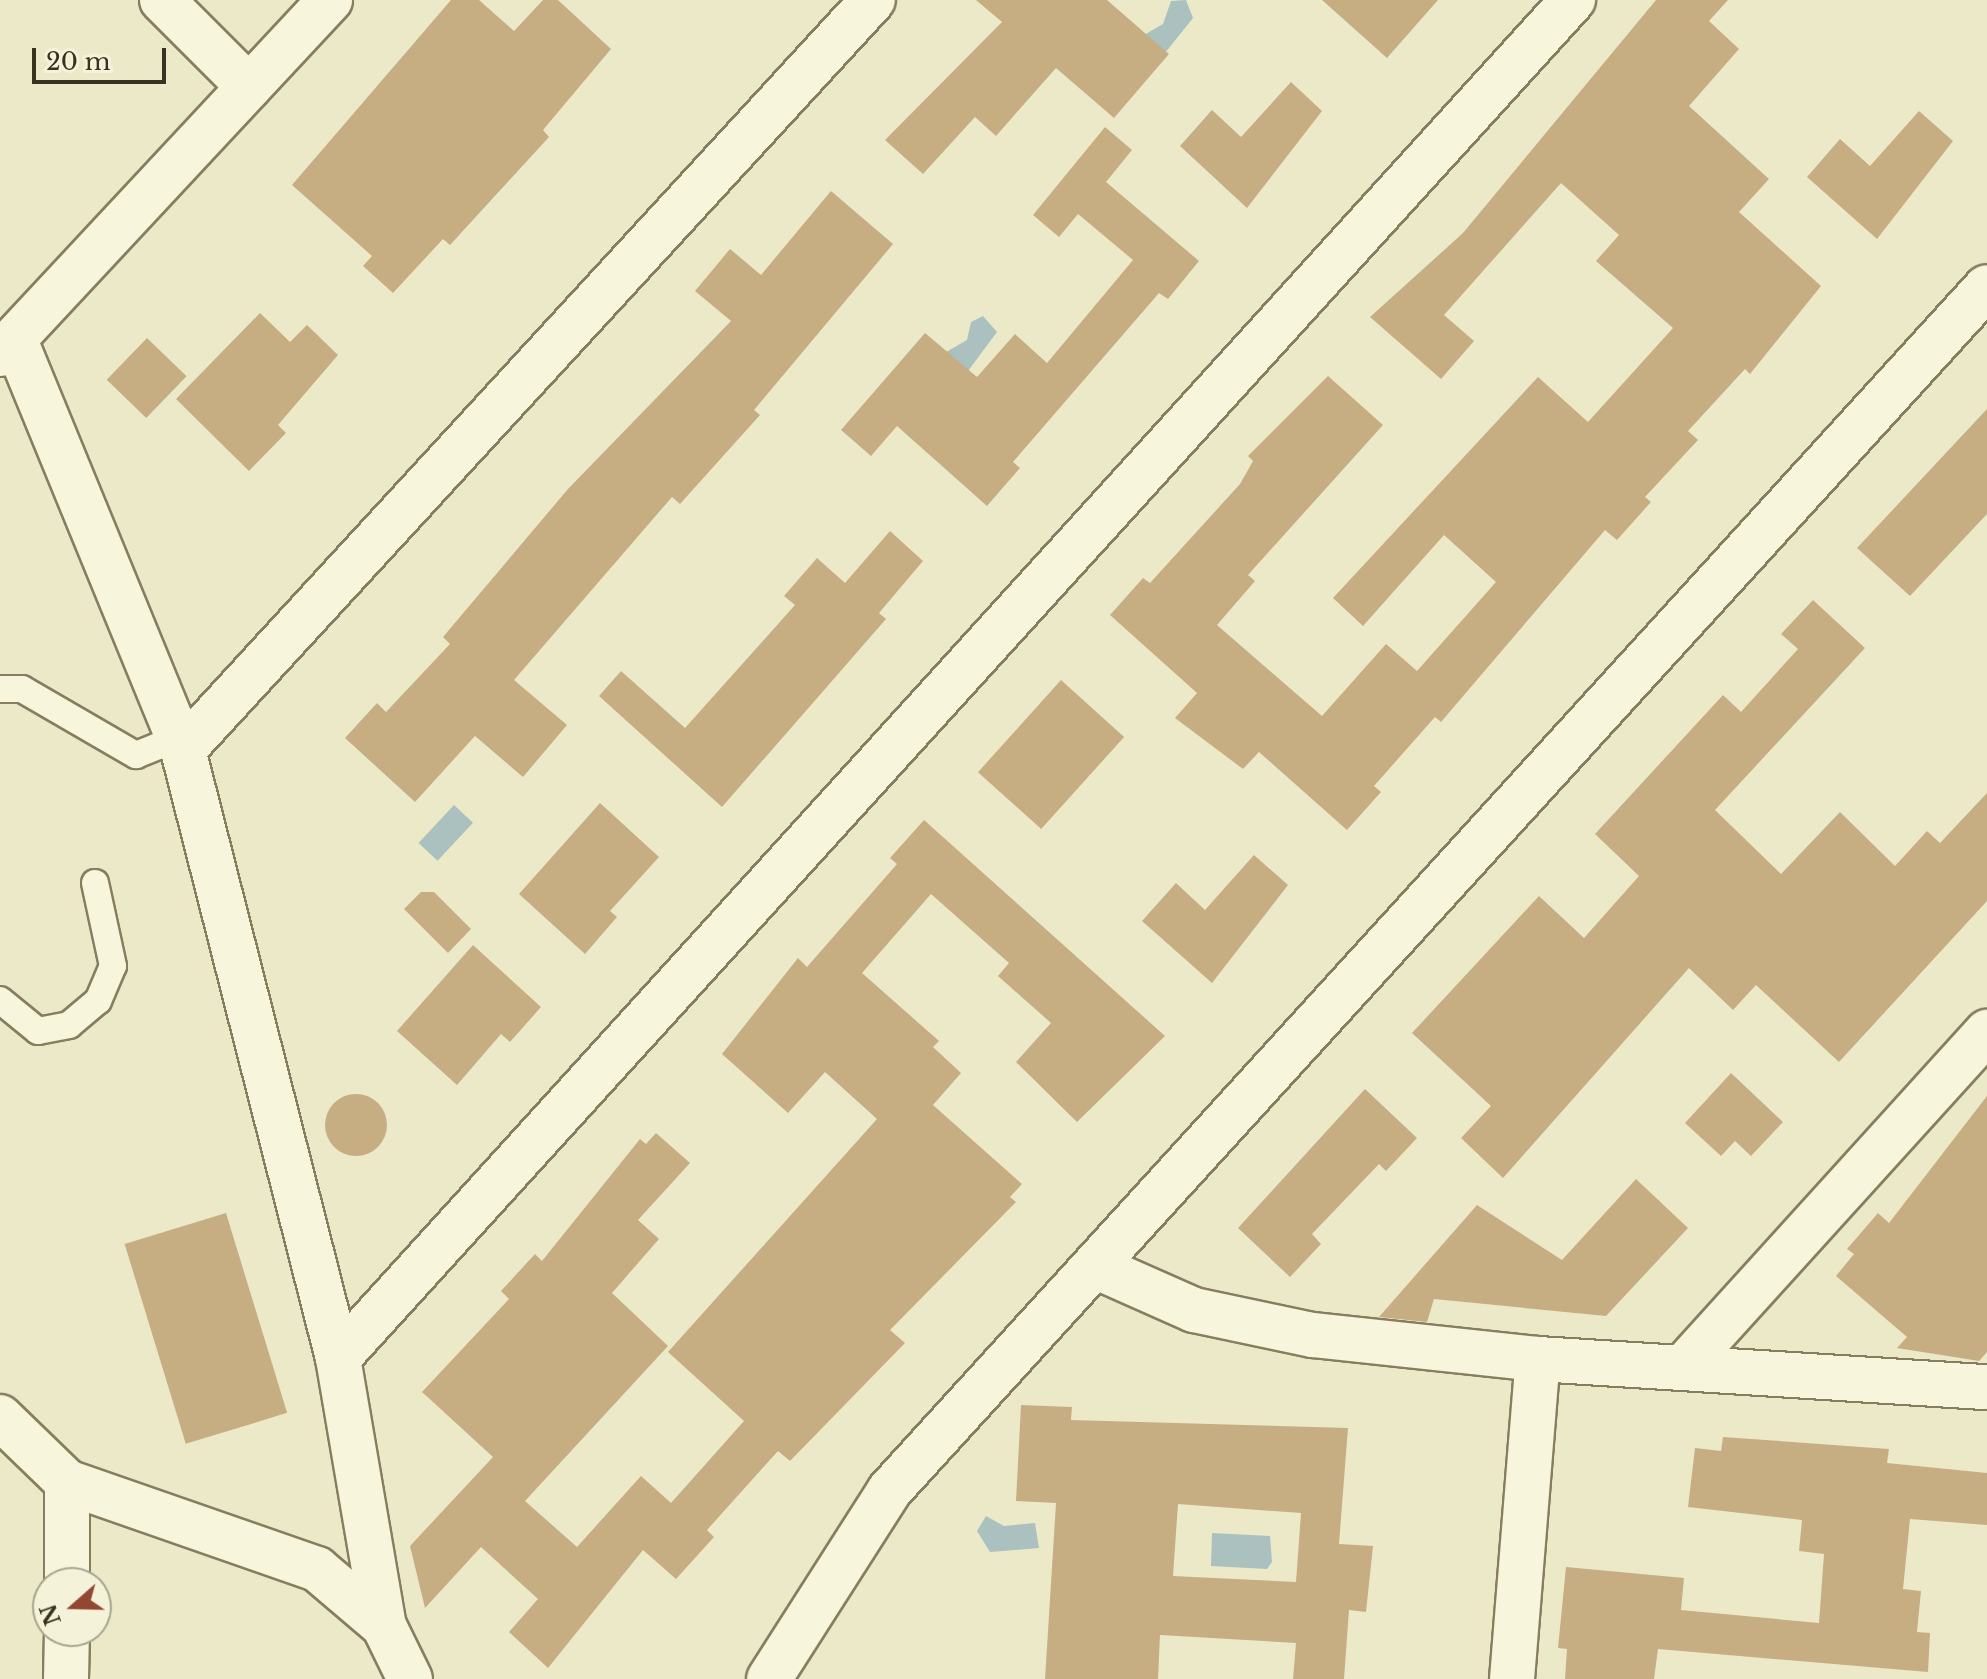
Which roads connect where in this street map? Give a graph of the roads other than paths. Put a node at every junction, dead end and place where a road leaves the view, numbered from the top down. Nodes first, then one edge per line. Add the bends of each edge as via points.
1 (162, 0) edge
2 (330, 0) edge
3 (873, 0) edge
4 (1573, 0) edge
5 (249, 87) junction
6 (1987, 287) edge
7 (8, 347) edge
8 (0, 689) edge
9 (180, 744) junction
10 (95, 883) dead end
11 (0, 1000) edge
12 (1987, 1032) edge
13 (1099, 1268) junction
14 (338, 1358) junction
15 (1538, 1359) junction
16 (1685, 1365) junction
17 (1987, 1387) edge
18 (0, 1417) edge
19 (67, 1482) junction
20 (67, 1567) edge
21 (384, 1626) junction
22 (67, 1647) edge
23 (66, 1679) edge
24 (410, 1679) edge
25 (769, 1679) edge
26 (1512, 1679) edge

1 - 5 street
2 - 5 street
3 - 9 street
4 - 14 street
5 - 7 street
6 - 13 street
7 - 9 street
8 - 9 lane via 22,689 136,755
9 - 14 street
10 - 11 lane via 113,966 98,1001 69,1025 38,1031
12 - 16 street
13 - 15 street via 1245,1323
13 - 25 street via 889,1491
14 - 21 street
15 - 16 street
15 - 26 street
16 - 17 street
18 - 19 street
19 - 20 street
19 - 21 street via 317,1569
21 - 24 street
22 - 23 street

